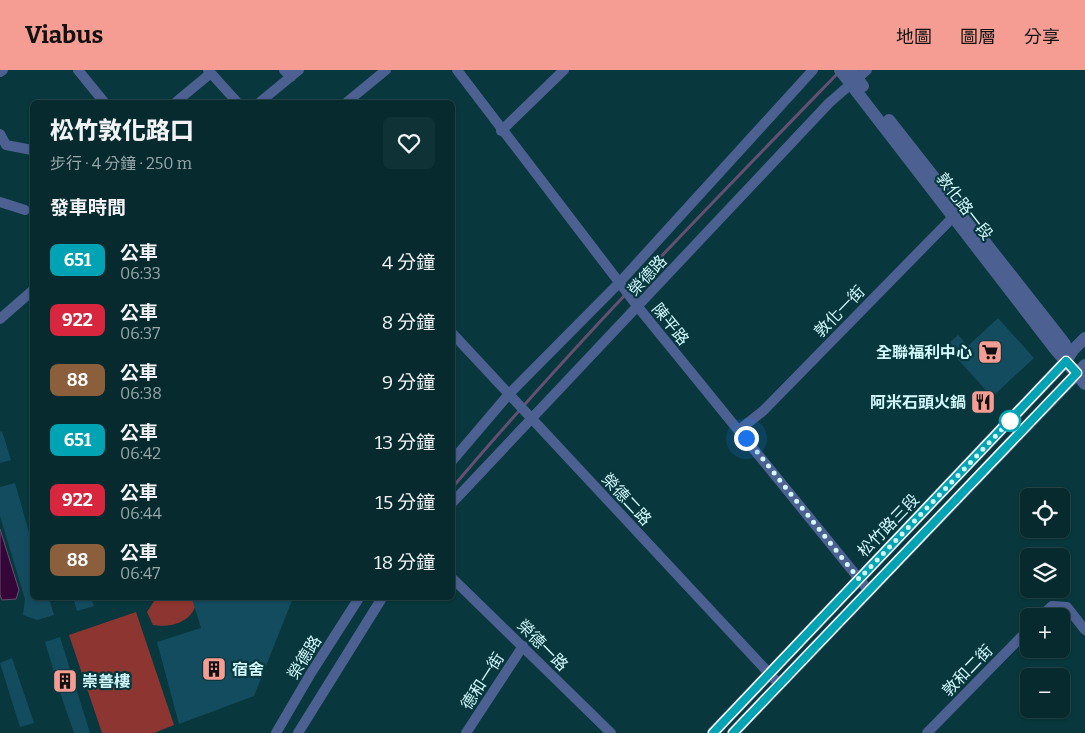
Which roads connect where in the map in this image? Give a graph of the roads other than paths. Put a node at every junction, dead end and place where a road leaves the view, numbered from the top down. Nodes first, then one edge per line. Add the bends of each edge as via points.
1 (78, 70) edge
2 (386, 70) edge
3 (457, 70) edge
4 (564, 70) edge
5 (812, 70) edge
6 (840, 70) edge
7 (210, 72) edge
8 (291, 72) edge
9 (856, 76) edge
10 (102, 100) edge
11 (178, 100) edge
12 (235, 100) edge
13 (262, 100) edge
14 (349, 100) edge
15 (501, 131) junction
16 (0, 134) edge
17 (30, 150) edge
18 (0, 202) edge
19 (25, 210) dead end
20 (956, 213) junction
21 (619, 283) junction
22 (30, 293) edge
23 (638, 307) junction
24 (0, 319) edge
25 (455, 336) edge
26 (1085, 338) edge
27 (1066, 361) junction
28 (1082, 374) edge
29 (509, 394) junction
30 (531, 418) junction
31 (739, 430) junction
32 (455, 457) edge
33 (455, 500) edge
34 (859, 579) junction
35 (455, 581) edge
36 (869, 591) junction
37 (358, 600) edge
38 (381, 600) edge
39 (1050, 608) edge
40 (1068, 608) edge
41 (1070, 611) edge
42 (1085, 630) edge
43 (1020, 638) edge
44 (523, 646) junction
45 (769, 673) junction
46 (780, 685) junction
47 (276, 733) edge
48 (298, 733) edge
49 (466, 733) edge
50 (612, 733) edge
51 (713, 733) edge
52 (733, 733) edge
53 (927, 733) edge

1 - 10 street
2 - 14 street
3 - 15 street, 陳平路
4 - 15 street
5 - 21 street, 榮德路
6 - 9 street, 敦化路一段
7 - 11 street
7 - 12 street
8 - 13 street
9 - 20 street, 敦化路一段
9 - 23 street, 榮德路
15 - 21 street, 陳平路
16 - 17 street via 6,146
18 - 19 street
20 - 27 street, 敦化路一段 via 1065,344
20 - 31 street, 敦化一街 via 763,411
21 - 23 street, 陳平路
21 - 29 street, 榮德路
22 - 24 street
23 - 30 street, 榮德路
23 - 31 street, 陳平路
25 - 29 street, 榮德二路
26 - 27 street, 松竹路三段
27 - 28 street, 敦化路一段
27 - 34 street, 松竹路三段
28 - 36 street, 松竹路三段
29 - 30 street, 榮德二路
29 - 32 street, 榮德路
30 - 33 street, 榮德路
30 - 45 street, 榮德二路
31 - 34 street, 陳平路
34 - 36 street, 陳平路
34 - 45 street, 松竹路三段
35 - 44 street, 榮德一路
36 - 46 street, 松竹路三段
37 - 47 street, 榮德路
38 - 48 street
39 - 40 street
41 - 42 street
43 - 53 street, 敦和二街
44 - 49 street, 德和一街
44 - 50 street, 榮德一路
45 - 46 street, 榮德二路
45 - 51 street, 松竹路三段
46 - 52 street, 松竹路三段

